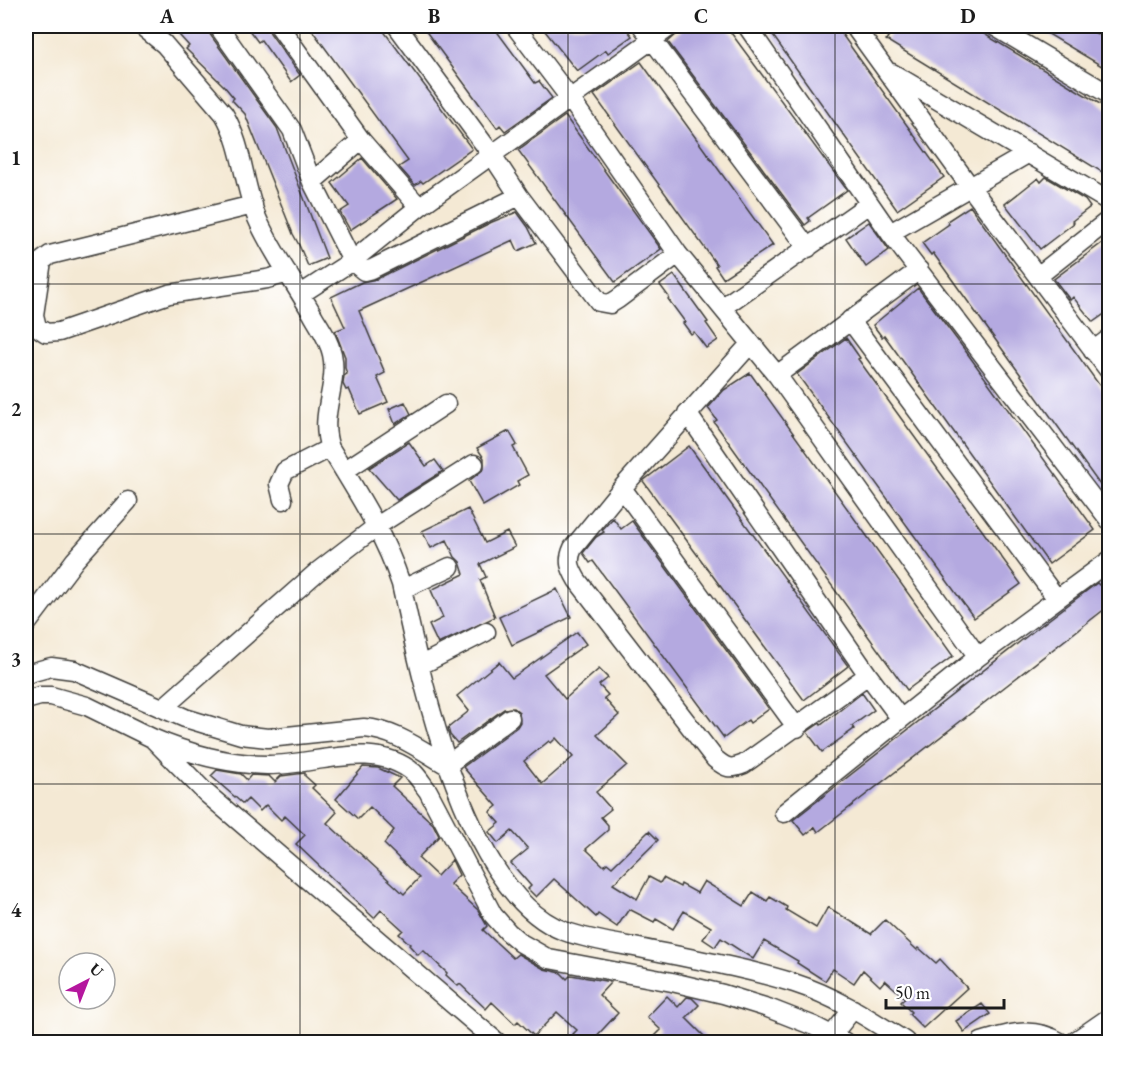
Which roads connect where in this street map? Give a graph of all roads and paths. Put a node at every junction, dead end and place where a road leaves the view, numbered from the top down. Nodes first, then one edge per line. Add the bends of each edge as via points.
1 (142, 26) edge
2 (218, 26) edge
3 (279, 26) edge
4 (397, 26) edge
5 (515, 26) edge
6 (671, 26) edge
7 (747, 26) edge
8 (854, 26) edge
9 (994, 26) edge
10 (647, 32) edge
11 (887, 70) junction
12 (1110, 95) edge
13 (569, 98) junction
14 (361, 140) junction
15 (1029, 153) junction
16 (492, 155) junction
17 (312, 182) junction
18 (971, 188) junction
19 (519, 196) junction
20 (1110, 202) edge
21 (869, 204) junction
22 (252, 205) junction
23 (419, 207) junction
24 (1110, 219) edge
25 (890, 233) junction
26 (808, 248) junction
27 (678, 254) junction
28 (352, 261) junction
29 (919, 270) junction
30 (288, 273) junction
31 (1038, 276) junction
32 (301, 294) junction
33 (723, 307) junction
34 (850, 320) junction
35 (1110, 338) edge
36 (751, 343) junction
37 (1093, 351) junction
38 (1110, 372) edge
39 (777, 375) junction
40 (446, 404) dead end
41 (687, 413) junction
42 (330, 448) junction
43 (474, 464) dead end
44 (344, 471) junction
45 (622, 488) junction
46 (283, 500) dead end
47 (129, 501) dead end
48 (1110, 521) edge
49 (377, 526) junction
50 (1110, 560) edge
51 (450, 567) dead end
52 (403, 589) junction
53 (1057, 599) junction
54 (26, 625) edge
55 (486, 632) dead end
56 (978, 657) junction
57 (421, 665) junction
58 (27, 671) edge
59 (868, 675) junction
60 (26, 700) edge
61 (164, 708) junction
62 (510, 718) dead end
63 (900, 718) junction
64 (797, 728) junction
65 (152, 738) junction
66 (268, 752) junction
67 (447, 765) junction
68 (784, 813) dead end
69 (466, 843) junction
70 (555, 945) junction
71 (851, 1012) junction
72 (1110, 1017) edge
73 (837, 1036) edge
74 (497, 1042) edge
75 (906, 1042) edge
76 (981, 1042) edge
77 (1060, 1042) edge
78 (1074, 1042) edge

1 - 22 street via 164,44 224,114 239,150
2 - 17 street via 292,130
3 - 14 street
4 - 16 street
5 - 13 street
6 - 10 street
7 - 21 street
8 - 11 street
9 - 12 street
10 - 13 street
10 - 26 street
11 - 15 street
11 - 18 street
13 - 16 street
13 - 27 street
14 - 17 street
14 - 23 street
15 - 18 street
15 - 20 street
16 - 19 street
16 - 23 street
17 - 28 street
18 - 25 street
18 - 31 street
19 - 27 street via 599,302 610,304
19 - 28 street via 368,271
21 - 25 street
21 - 26 street
22 - 30 street
22 - 30 street via 50,255 42,261 34,315 37,327 46,333 59,332 169,294
23 - 28 street
24 - 31 street
25 - 29 street
26 - 33 street
27 - 33 street
28 - 32 street
29 - 34 street
29 - 48 street
30 - 32 street
31 - 37 street
32 - 42 street via 327,339 333,358 325,424
33 - 36 street
34 - 39 street
34 - 53 street
35 - 37 street
36 - 39 street
36 - 41 street
37 - 38 street
39 - 56 street
40 - 44 street
41 - 45 street
41 - 59 street
42 - 44 street
42 - 46 street via 285,471 279,484
43 - 49 street
44 - 49 street
45 - 64 street
45 - 64 street via 573,548 570,566 577,580 724,767 733,769 744,764
47 - 54 street via 75,560
49 - 52 street
49 - 61 street via 317,572
50 - 53 street
51 - 52 street
52 - 57 street
53 - 56 street
55 - 57 street
56 - 63 street
57 - 67 street
58 - 61 street via 74,670
59 - 63 street
59 - 64 street
60 - 65 street via 51,696 87,706
61 - 66 street via 242,735
62 - 67 street
63 - 68 street
65 - 66 street via 199,755
65 - 74 street via 206,793
66 - 67 street via 364,728 400,737
66 - 69 street via 372,755 401,765 415,774
67 - 69 street
69 - 70 street via 486,854 519,900 545,921
69 - 70 street via 493,915 507,932 521,943
70 - 71 street via 591,939 732,967 795,984
70 - 73 street via 768,1008
71 - 73 street
71 - 75 street
72 - 78 street
76 - 77 street via 1022,1031

